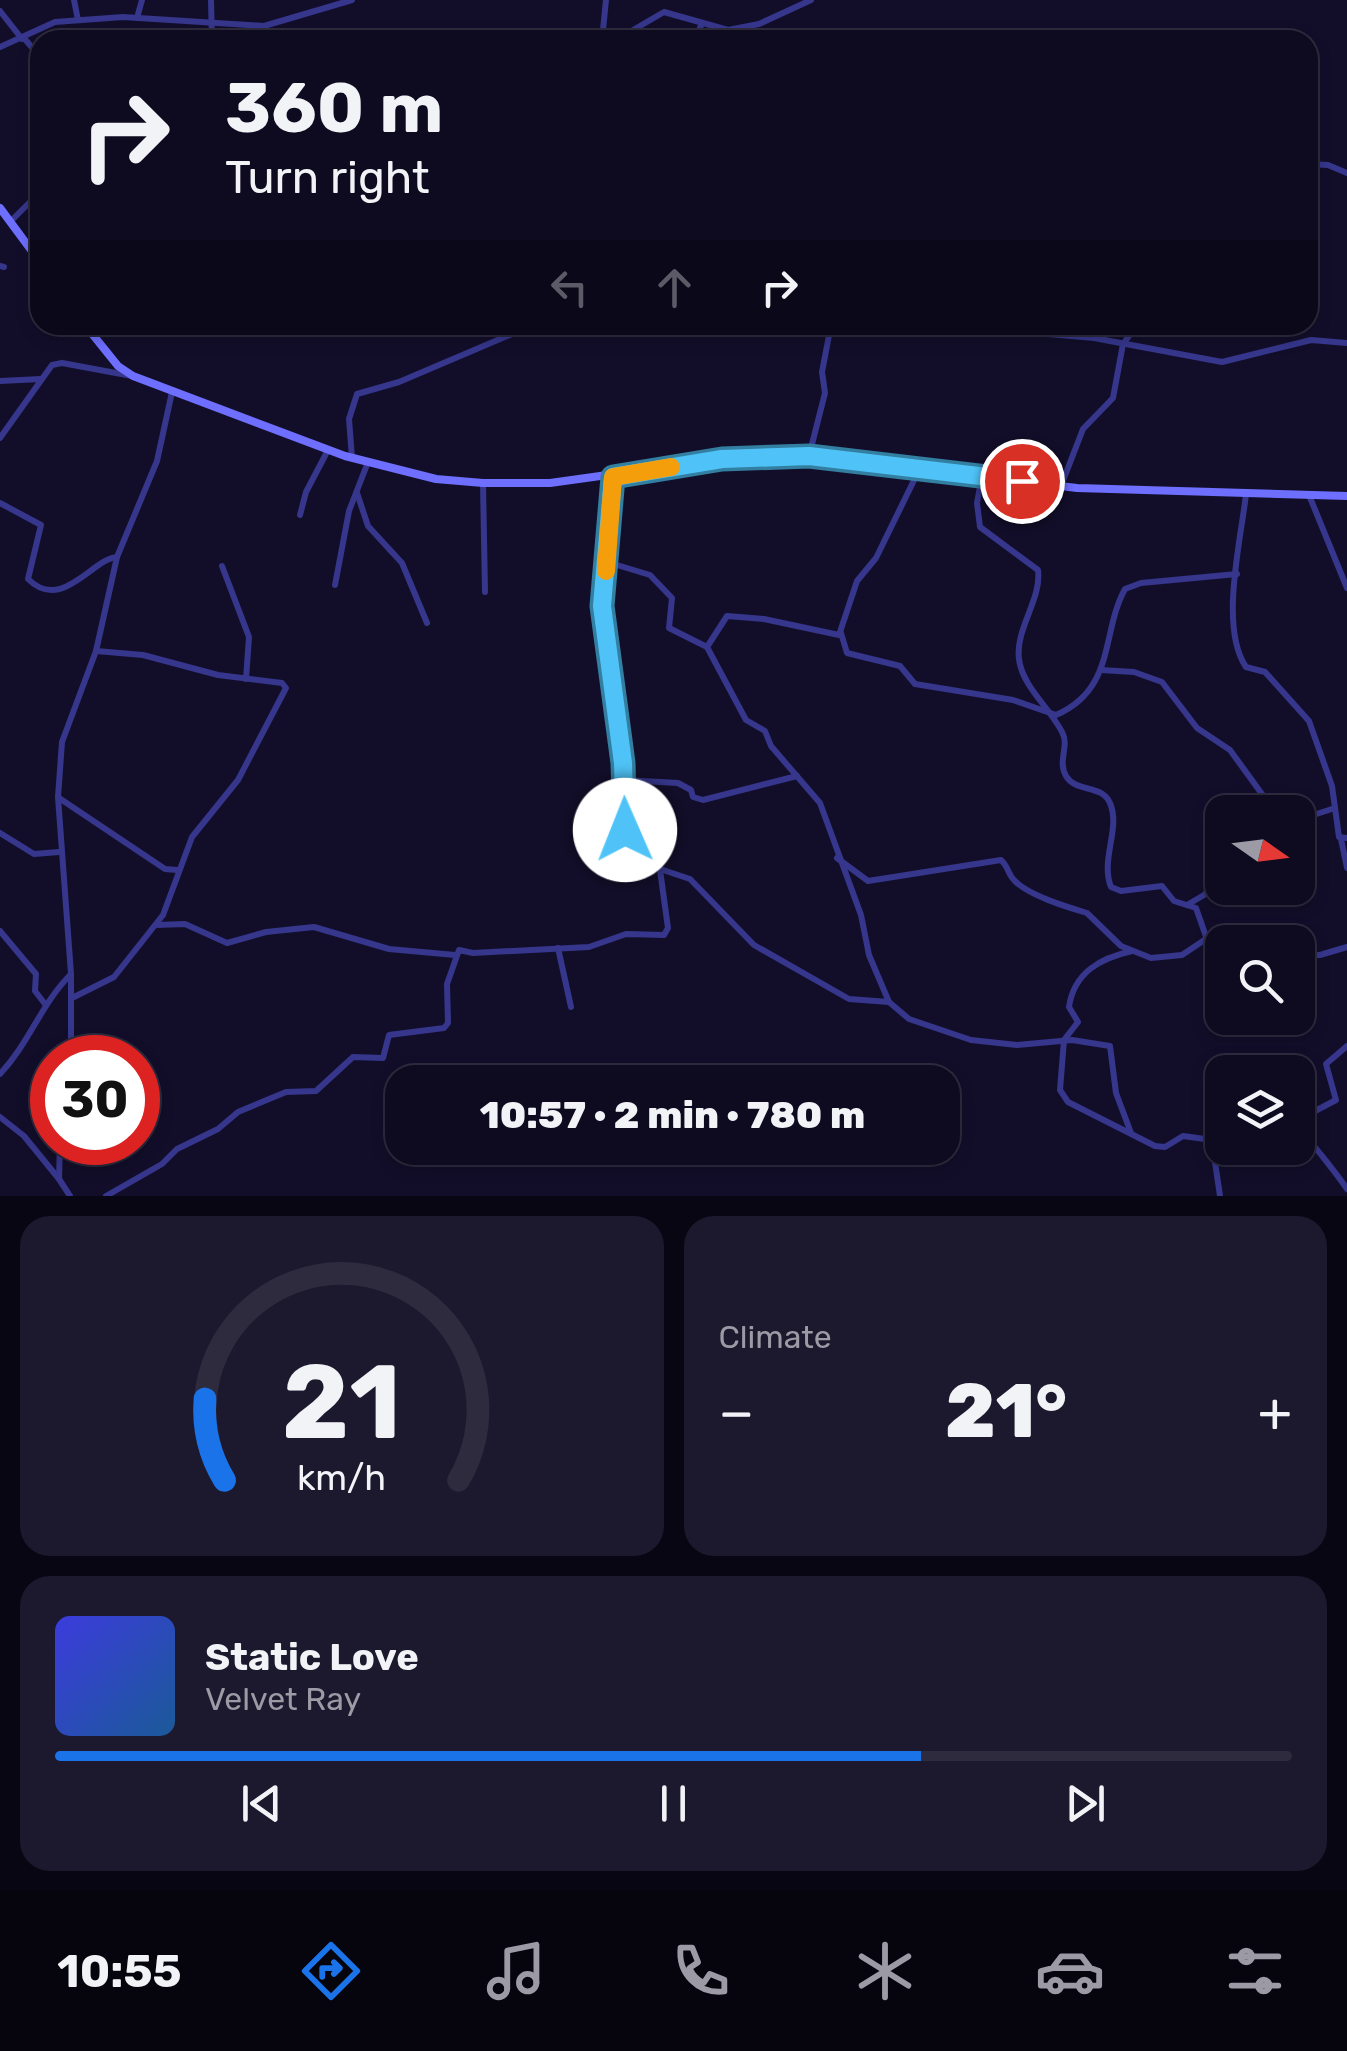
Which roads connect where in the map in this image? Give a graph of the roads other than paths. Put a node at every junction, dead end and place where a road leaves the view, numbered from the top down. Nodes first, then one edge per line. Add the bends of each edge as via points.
1 (74, 0) edge
2 (142, 0) edge
3 (211, 0) edge
4 (352, 0) edge
5 (606, 0) edge
6 (810, 0) edge
7 (0, 11) edge
8 (137, 18) junction
9 (78, 20) junction
10 (702, 22) junction
11 (211, 25) junction
12 (38, 30) edge
13 (211, 30) edge
14 (603, 30) edge
15 (633, 30) edge
16 (699, 30) edge
17 (30, 34) edge
18 (23, 38) junction
19 (30, 46) edge
20 (0, 47) edge
21 (1318, 164) edge
22 (1347, 173) edge
23 (30, 202) edge
24 (0, 208) edge
25 (10, 222) junction
26 (30, 249) edge
27 (93, 335) edge
28 (509, 335) edge
29 (829, 335) edge
30 (1037, 335) edge
31 (1130, 335) edge
32 (1347, 343) edge
33 (1123, 344) junction
34 (133, 376) junction
35 (42, 379) junction
36 (0, 382) edge
37 (172, 392) junction
38 (0, 438) edge
39 (328, 450) junction
40 (809, 456) junction
41 (352, 458) junction
42 (368, 462) junction
43 (920, 467) junction
44 (982, 476) junction
45 (613, 477) junction
46 (483, 483) junction
47 (1061, 486) junction
48 (356, 494) junction
49 (1246, 494) junction
50 (1308, 495) junction
51 (1347, 496) edge
52 (0, 503) edge
53 (300, 515) dead end
54 (117, 557) junction
55 (607, 562) junction
56 (222, 566) dead end
57 (1237, 574) junction
58 (335, 586) dead end
59 (1347, 588) edge
60 (485, 592) dead end
61 (426, 623) dead end
62 (840, 633) junction
63 (708, 647) junction
64 (96, 651) junction
65 (1101, 670) junction
66 (246, 679) junction
67 (1051, 714) junction
68 (798, 776) junction
69 (624, 780) junction
70 (1263, 795) edge
71 (58, 798) junction
72 (1335, 808) junction
73 (1315, 814) edge
74 (0, 833) edge
75 (1344, 838) edge
76 (59, 852) junction
77 (836, 857) junction
78 (1347, 868) edge
79 (660, 869) junction
80 (177, 870) junction
81 (1205, 894) edge
82 (1186, 905) junction
83 (154, 926) junction
84 (0, 931) edge
85 (1205, 935) edge
86 (1205, 940) edge
87 (1347, 947) edge
88 (558, 948) junction
89 (1138, 950) junction
90 (1315, 955) edge
91 (455, 956) junction
92 (71, 974) junction
93 (71, 998) junction
94 (890, 1002) junction
95 (45, 1004) junction
96 (571, 1007) dead end
97 (71, 1035) edge
98 (1064, 1040) junction
99 (1347, 1046) edge
100 (0, 1074) edge
101 (1315, 1110) edge
102 (0, 1118) edge
103 (1131, 1133) junction
104 (1315, 1145) edge
105 (60, 1165) edge
106 (60, 1179) junction
107 (1347, 1189) edge
108 (69, 1196) edge
109 (106, 1196) edge
110 (1220, 1196) edge

1 - 9 street
2 - 8 street
3 - 11 street
4 - 11 street via 276,25
5 - 14 street
6 - 10 street via 760,24 728,30
7 - 18 street
8 - 9 street
8 - 11 street
9 - 12 street
10 - 15 street via 664,12
10 - 16 street
11 - 13 street
17 - 18 street
18 - 19 street
18 - 20 street
21 - 22 street
23 - 25 street
24 - 25 main road
25 - 26 main road
27 - 34 main road
28 - 41 street via 357,394 350,418
29 - 40 street via 825,393
30 - 33 street
31 - 33 street
32 - 33 street via 1311,340 1222,362
33 - 47 street via 1113,398 1083,429
34 - 35 street via 62,363
34 - 37 main road
35 - 36 street
35 - 38 street
37 - 39 main road
37 - 54 street via 157,461
39 - 41 main road
39 - 53 street
40 - 43 main road
40 - 45 main road via 722,459
41 - 42 main road
42 - 46 main road
42 - 48 street
43 - 44 main road
43 - 62 street via 876,558 857,581
44 - 47 main road
44 - 67 street via 980,527 1038,570 1019,664
45 - 46 main road
45 - 55 street
46 - 60 street
47 - 49 main road
48 - 58 street
48 - 61 street via 368,526 402,564
49 - 50 main road
49 - 57 street
50 - 51 main road
50 - 59 street
52 - 54 street via 41,525 28,580 34,586 82,582
54 - 64 street
55 - 63 street via 650,575 672,598 669,628
55 - 69 street via 602,606
56 - 66 street via 249,637
57 - 65 street via 1125,589
57 - 72 street via 1232,613 1241,659 1266,672 1309,720
62 - 63 street via 727,616
62 - 67 street via 847,654 900,666 915,684 1012,700
63 - 68 street via 736,706
64 - 66 street
64 - 71 street via 62,742
65 - 67 street via 1069,708
65 - 70 street via 1162,682 1197,728 1230,750
66 - 80 street via 282,683 286,691 238,780 194,834
67 - 82 street via 1066,740 1066,776 1110,804 1110,887 1156,884
68 - 69 street via 703,800 678,783
68 - 77 street via 822,807
69 - 79 street via 625,846
71 - 76 street
71 - 80 street via 165,870
72 - 73 street
72 - 75 street
74 - 76 street via 34,854
75 - 78 street
76 - 92 street
77 - 89 street via 868,881 1003,861 1027,892 1086,913 1121,946
77 - 94 street
79 - 88 street via 664,935 626,934 589,947
79 - 94 street via 690,879 754,946 817,984 857,1002
80 - 83 street
81 - 82 street
82 - 85 street via 1199,912
83 - 91 street via 184,924 227,943 314,927 389,949
83 - 93 street via 114,977
84 - 95 street via 36,974 35,991
86 - 89 street via 1167,958
87 - 90 street
88 - 91 street via 459,950
88 - 96 street
89 - 98 street via 1098,960 1085,974 1069,1004 1078,1022
91 - 109 street via 444,1028 390,1035 383,1058 353,1057 316,1091 292,1091 238,1112
92 - 93 street
92 - 95 street
93 - 97 street
94 - 98 street via 909,1019 972,1040
95 - 100 street via 34,1032
98 - 103 street via 1061,1094
98 - 103 street via 1112,1048 1116,1093
99 - 101 street via 1326,1064 1337,1098
102 - 106 street
103 - 110 street via 1162,1148 1180,1136 1205,1139
104 - 107 street
105 - 106 street
106 - 108 street

